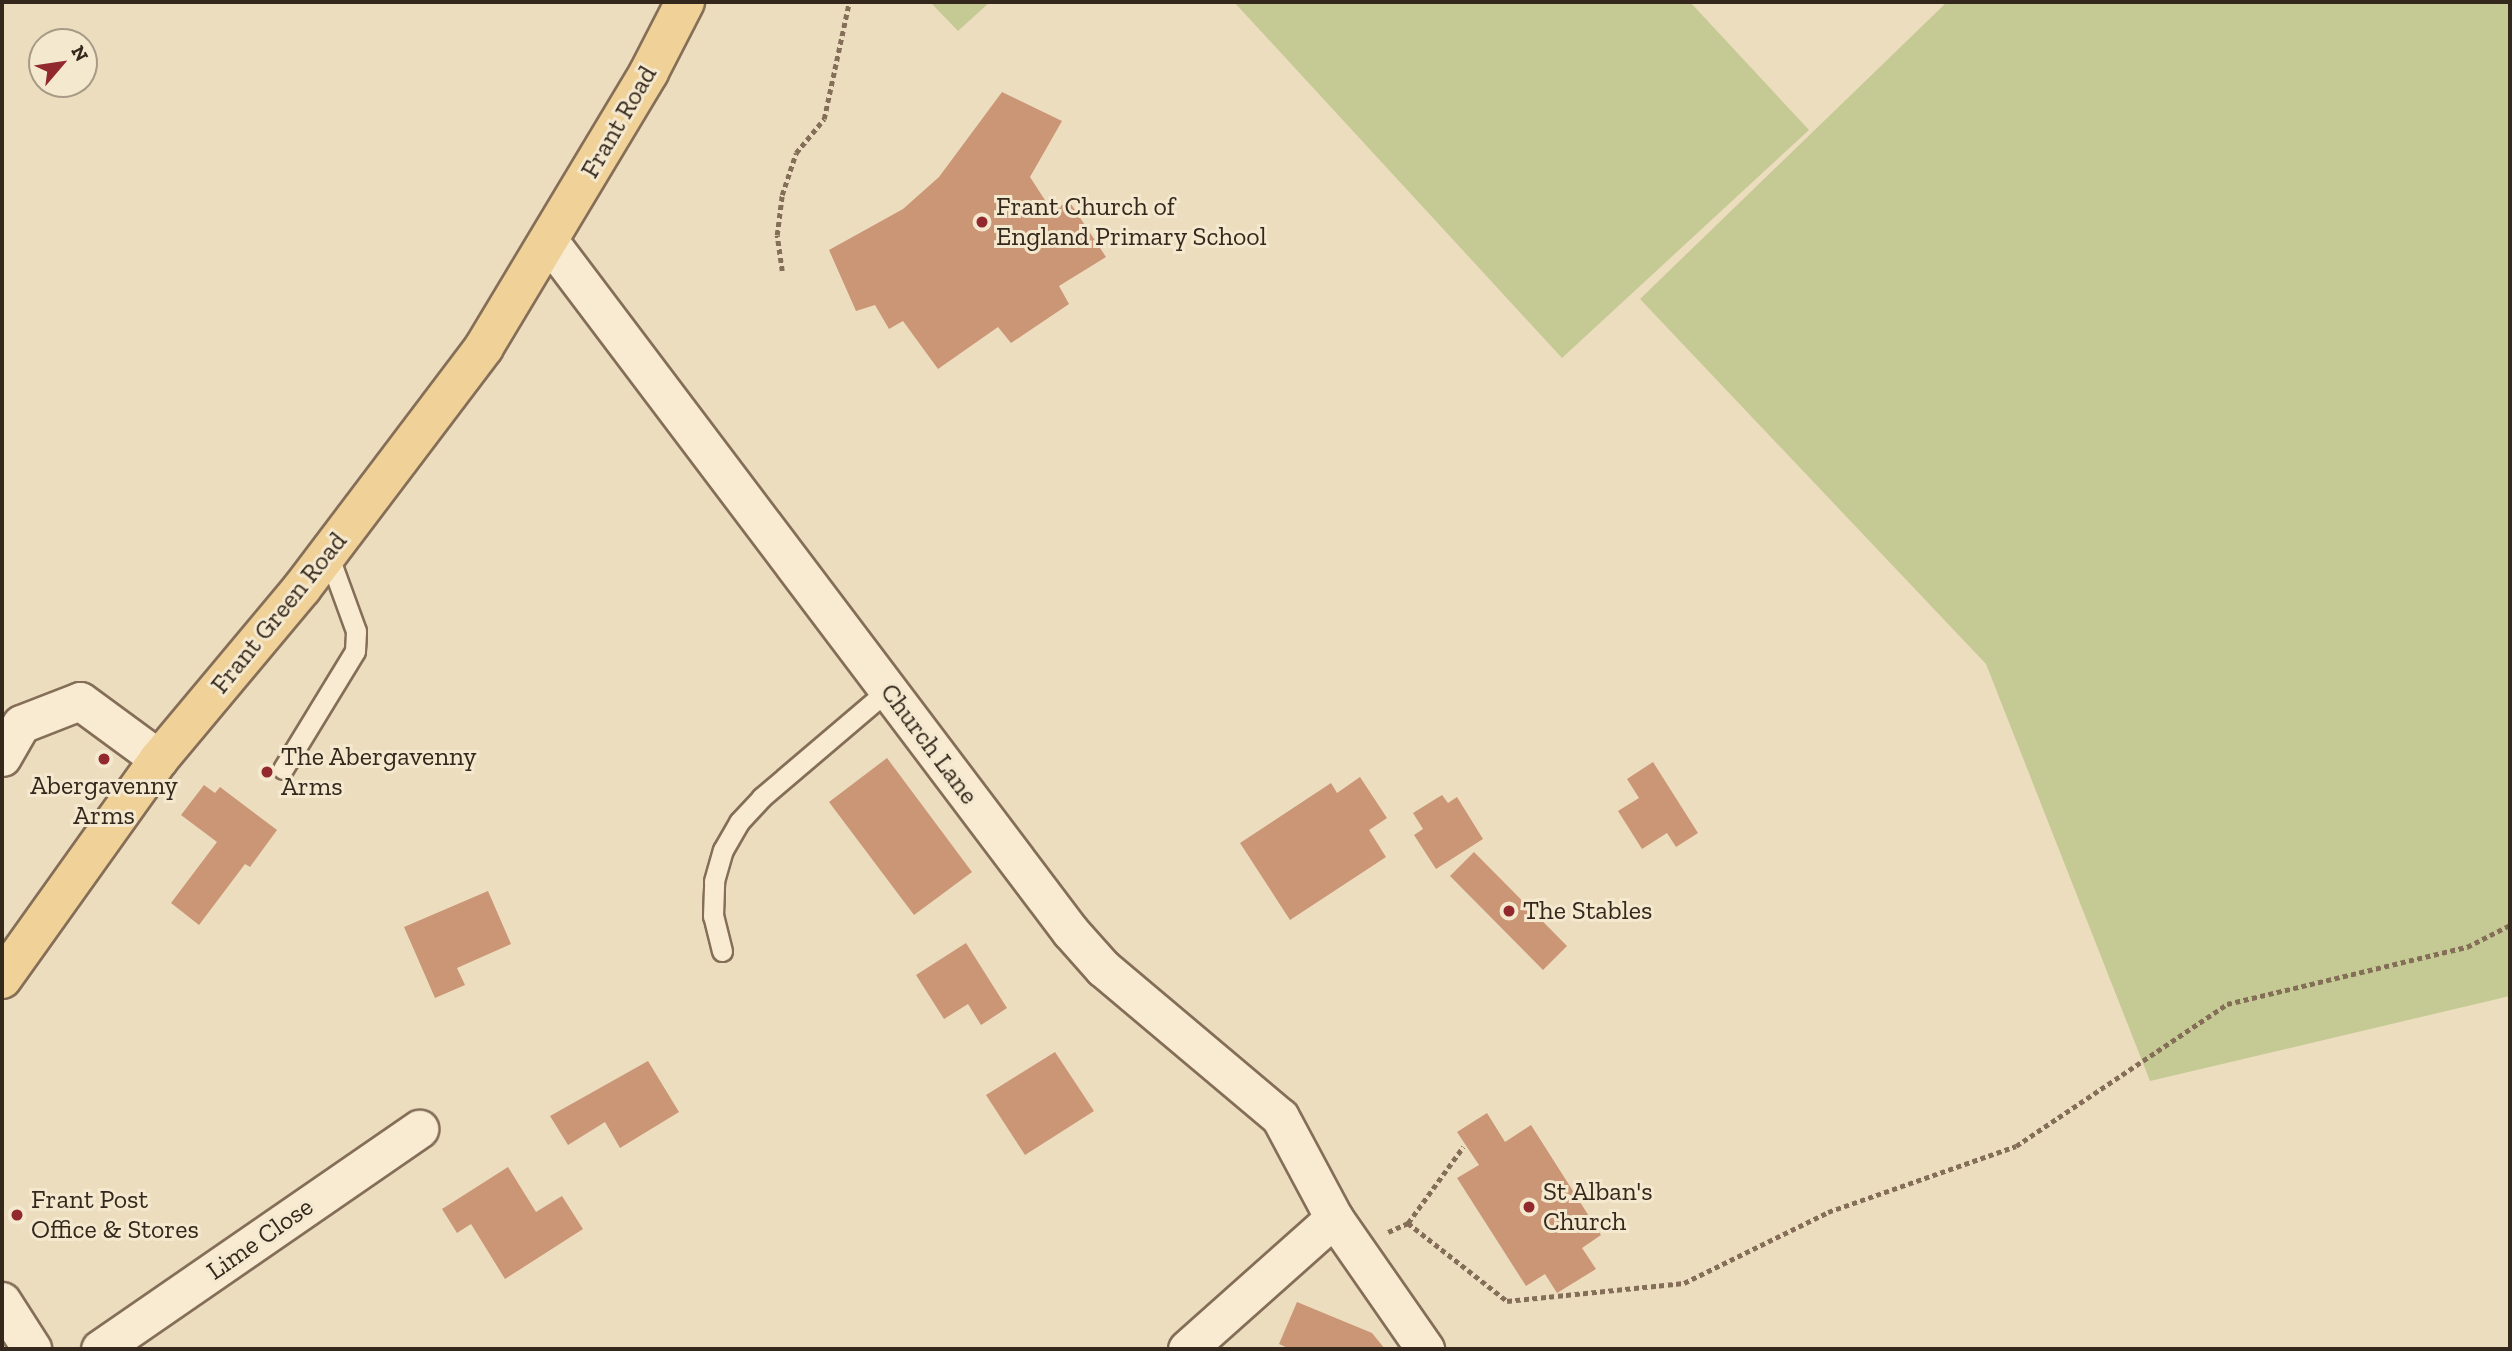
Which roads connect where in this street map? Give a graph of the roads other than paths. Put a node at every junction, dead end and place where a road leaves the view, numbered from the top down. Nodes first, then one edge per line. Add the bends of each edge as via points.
1 (684, 2) edge
2 (549, 241) junction
3 (328, 554) junction
4 (888, 690) junction
5 (2, 757) edge
6 (159, 759) junction
7 (283, 769) dead end
8 (722, 951) dead end
9 (4, 974) edge
10 (419, 1129) dead end
11 (1334, 1218) junction
12 (2, 1302) edge
13 (32, 1349) edge
14 (100, 1349) edge
15 (1187, 1349) edge
16 (1425, 1349) edge

1 - 2 main road, Frant Road via 649,72
2 - 3 main road, Frant Green Road via 484,347
2 - 4 street, Church Lane
3 - 6 main road, Frant Green Road
3 - 7 lane via 351,612 355,651
4 - 8 lane via 739,822 723,850 714,881 713,916
4 - 11 street, Church Lane via 1103,968 1280,1117
5 - 6 street via 21,724 80,701
6 - 9 main road, Frant Green Road
10 - 14 street, Lime Close
11 - 15 street
11 - 16 street, Church Lane
12 - 13 street

